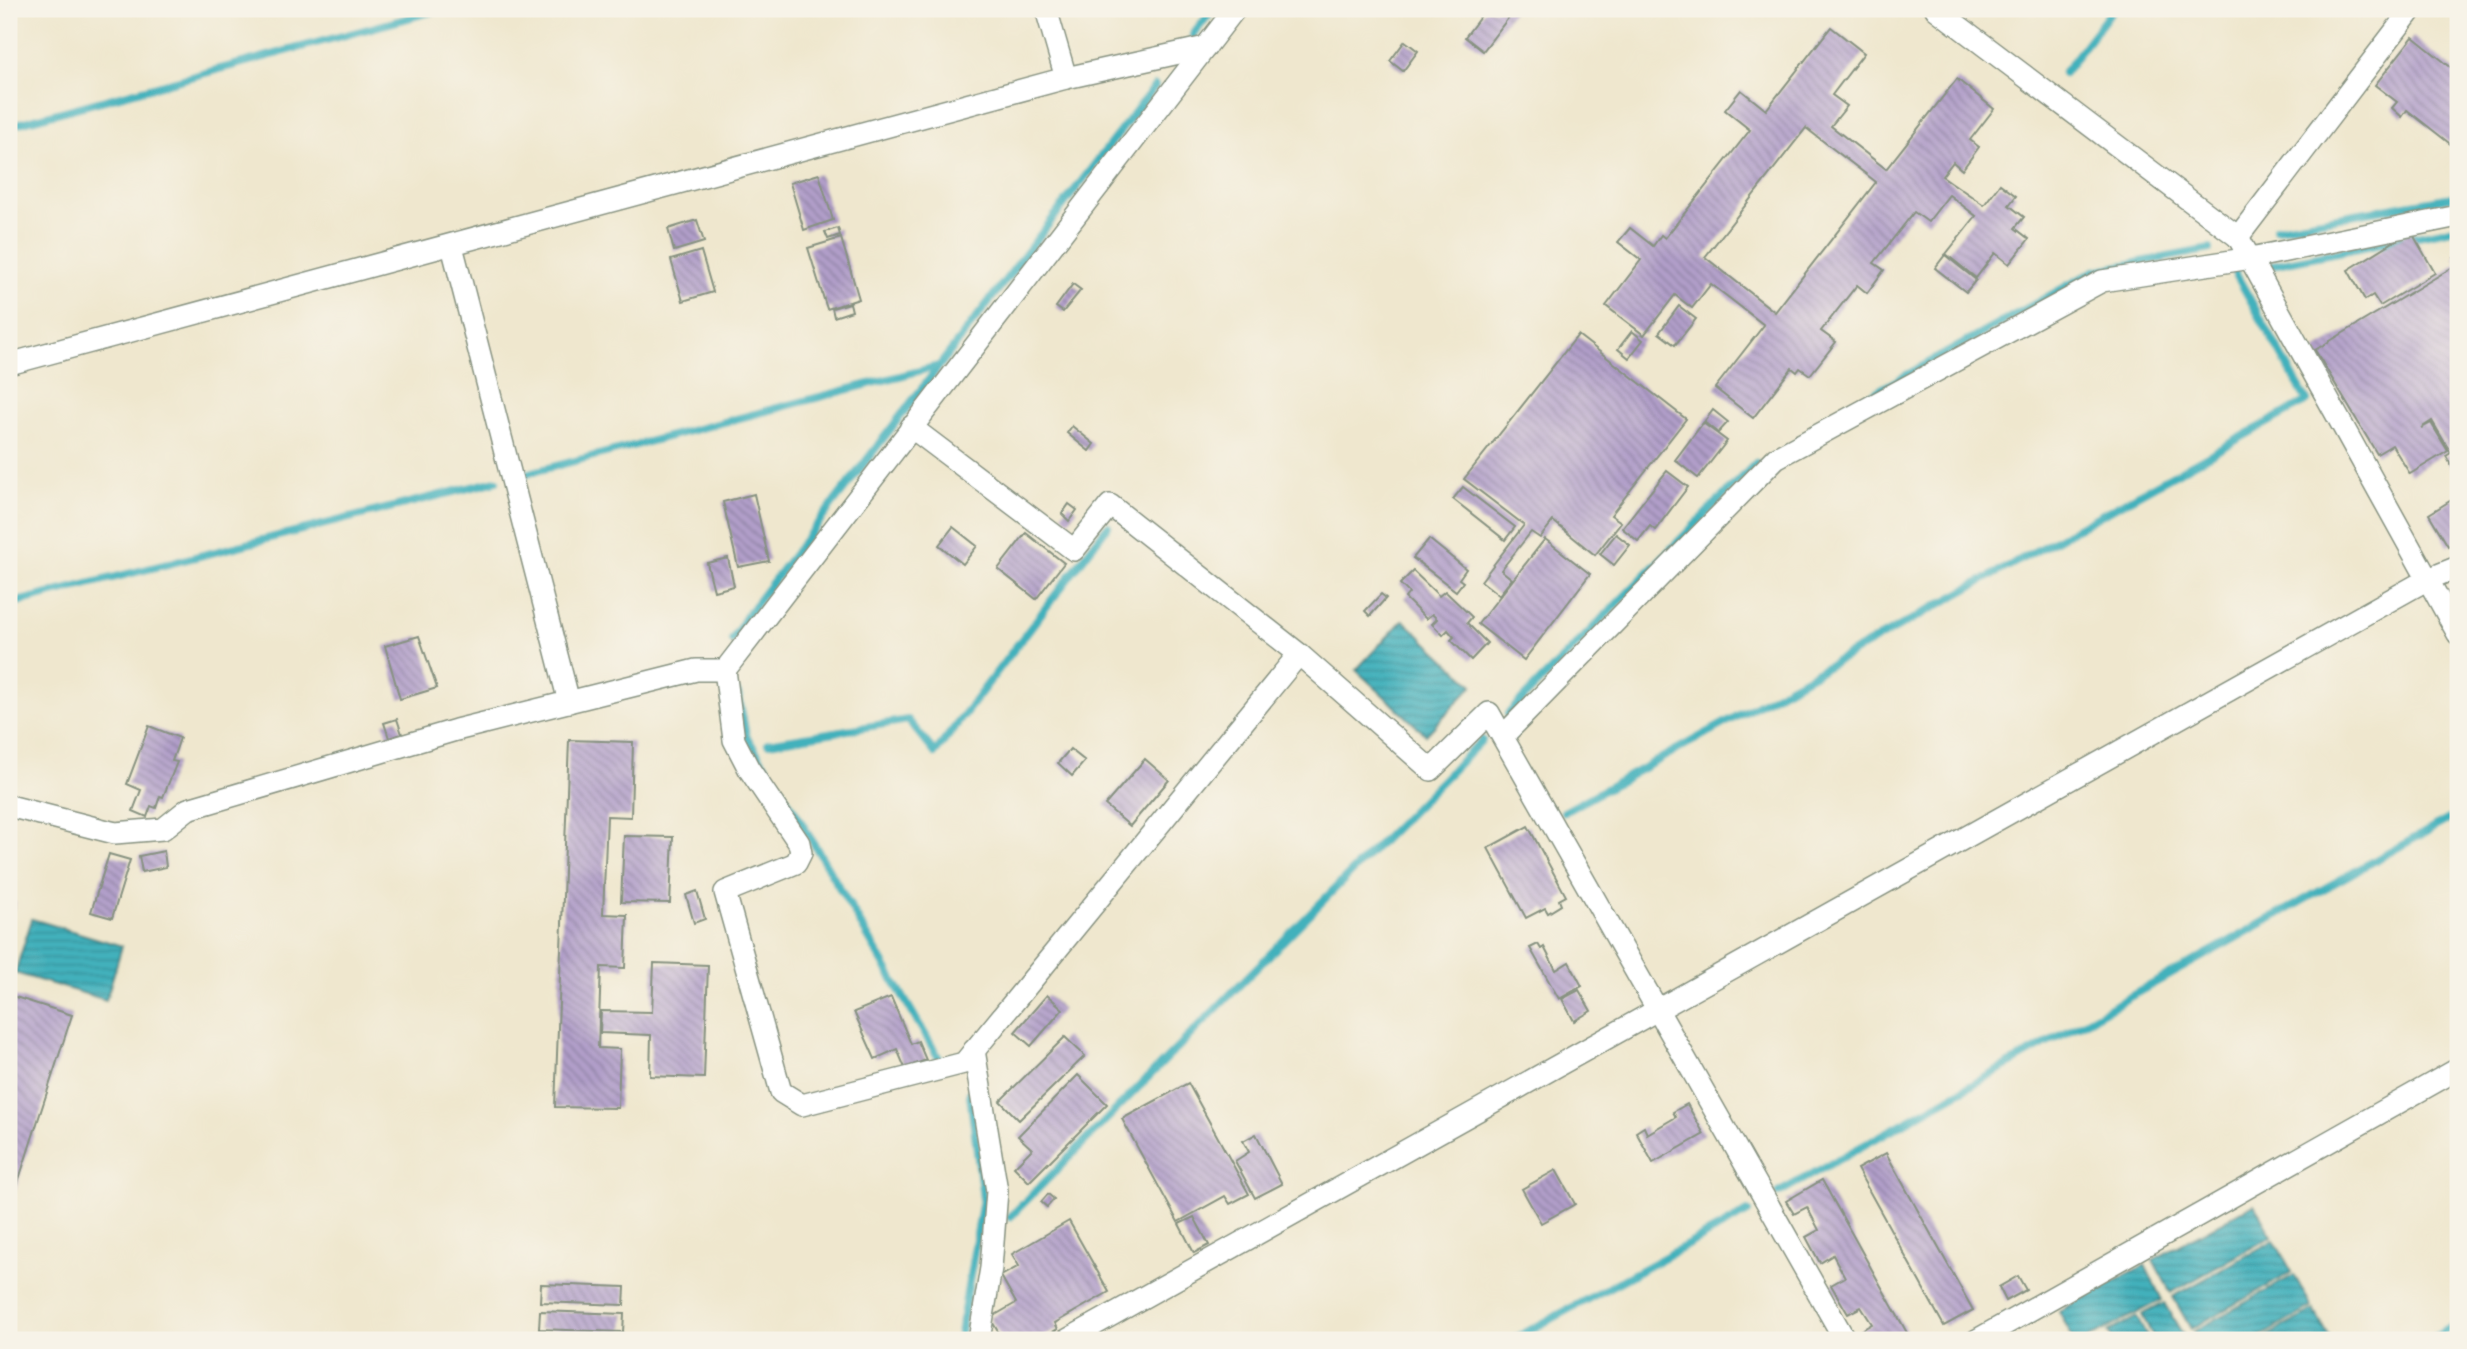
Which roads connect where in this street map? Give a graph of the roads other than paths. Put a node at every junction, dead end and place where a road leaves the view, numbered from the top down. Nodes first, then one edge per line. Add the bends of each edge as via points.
1 (1046, 9) edge
2 (1235, 9) edge
3 (1936, 9) edge
4 (2412, 9) edge
5 (1206, 47) junction
6 (1066, 78) junction
7 (2458, 216) edge
8 (2238, 237) junction
9 (452, 246) junction
10 (2251, 258) junction
11 (9, 364) edge
12 (911, 426) junction
13 (2458, 568) edge
14 (2428, 579) junction
15 (2458, 634) edge
16 (1299, 653) junction
17 (725, 670) junction
18 (569, 702) junction
19 (1504, 735) junction
20 (9, 806) edge
21 (1659, 1009) junction
22 (974, 1050) junction
23 (2458, 1069) edge
24 (979, 1340) edge
25 (1067, 1340) edge
26 (1845, 1340) edge
27 (1977, 1340) edge

1 - 6 street
2 - 5 street
3 - 8 street
4 - 8 street
5 - 6 street
5 - 12 street
6 - 9 street
7 - 10 street
8 - 10 street
9 - 11 street
9 - 18 street
10 - 14 street
10 - 19 street via 2102,281 1776,458
12 - 16 street via 1074,550 1110,505
12 - 17 street
13 - 14 street
14 - 15 street
14 - 21 street
16 - 19 street via 1431,770 1489,712
16 - 22 street
17 - 18 street via 696,670
17 - 22 street via 734,740 801,853 796,863 725,892 780,1092 802,1105 964,1063
18 - 20 street via 456,730 188,809 163,829 116,833
19 - 21 street
21 - 25 street
21 - 26 street
22 - 24 street via 997,1191
23 - 27 street

